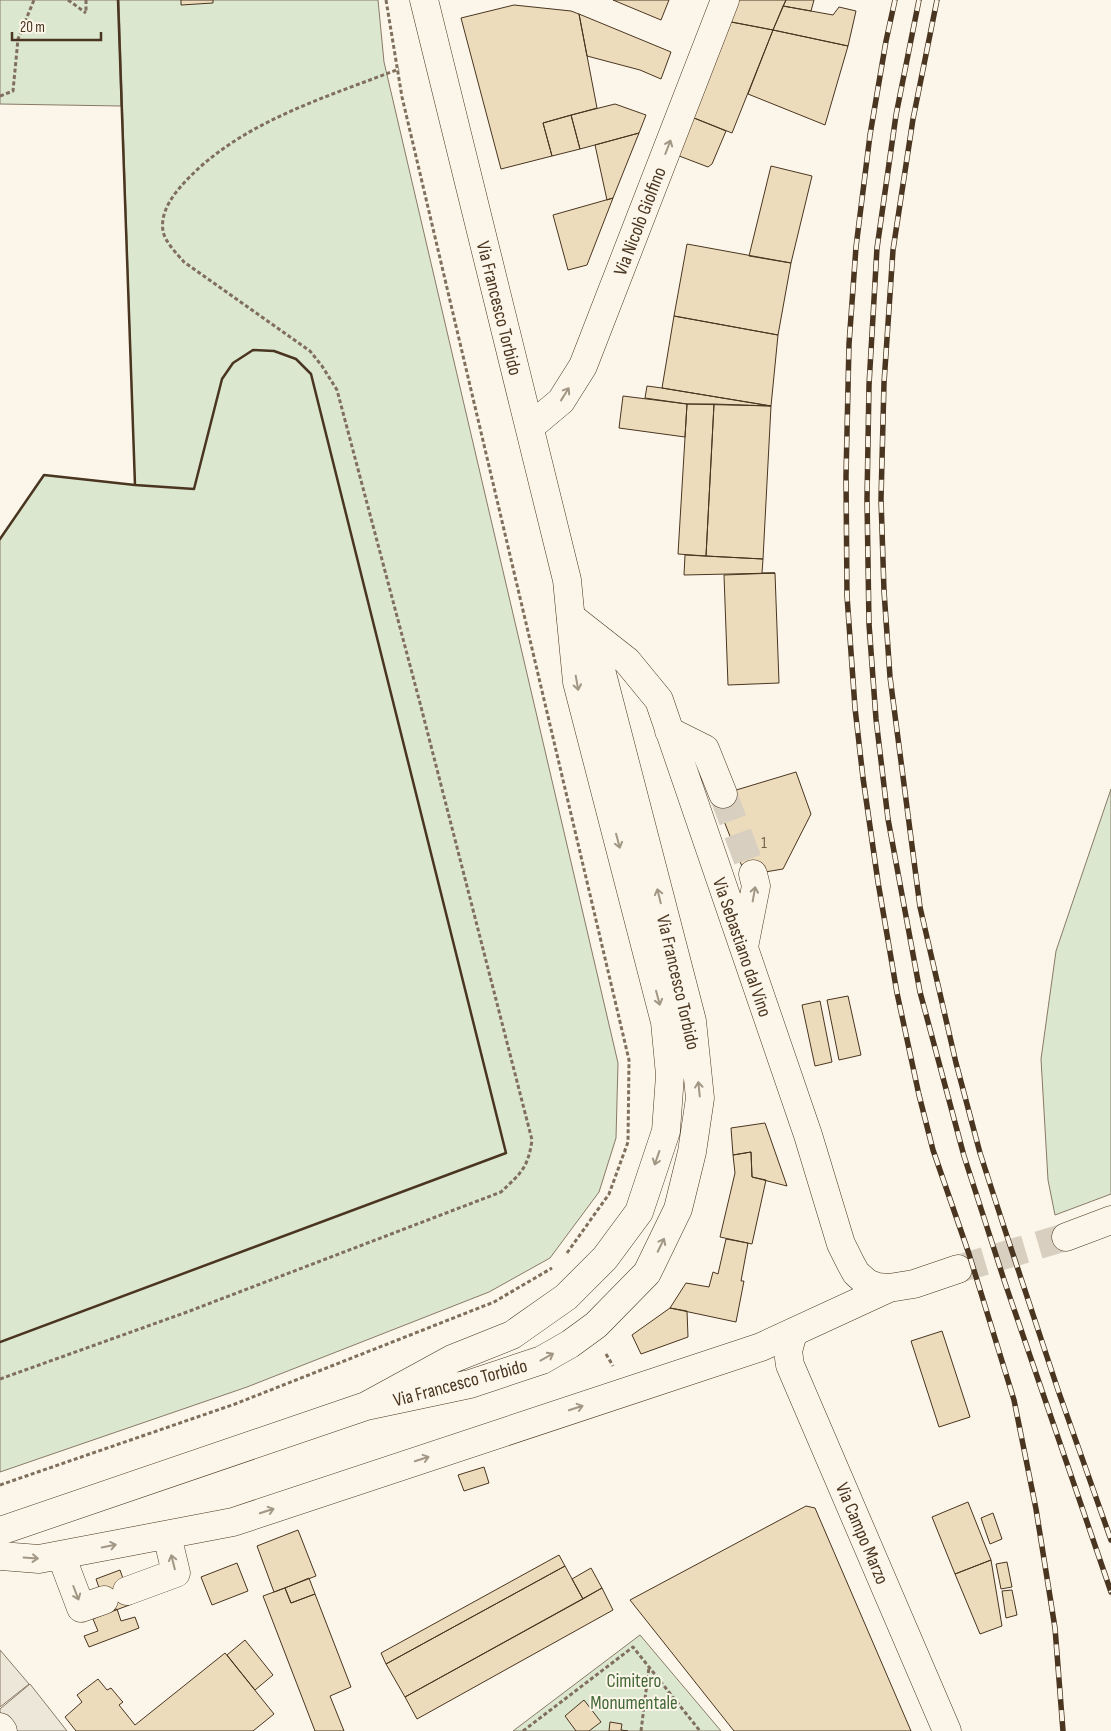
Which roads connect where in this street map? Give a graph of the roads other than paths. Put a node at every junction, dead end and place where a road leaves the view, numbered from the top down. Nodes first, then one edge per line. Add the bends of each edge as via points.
1 (424, 0) edge
2 (726, 0) edge
3 (530, 427) junction
4 (571, 617) junction
5 (669, 731) junction
6 (722, 794) tunnel mouth
7 (753, 874) tunnel mouth
8 (743, 949) junction
9 (1111, 1220) edge
10 (1066, 1237) tunnel mouth
11 (958, 1269) tunnel mouth
12 (889, 1288) junction
13 (793, 1333) junction
14 (366, 1406) junction
15 (0, 1531) edge
16 (167, 1535) junction
17 (61, 1555) junction
18 (0, 1556) edge
19 (0, 1728) edge
20 (3, 1731) edge
21 (947, 1731) edge

1 - 3 main road, Via Francesco Torbido
3 -> 2 main road, Via Nicolò Giolfino via 561,401 583,366
3 - 4 main road, Via Francesco Torbido via 567,580
4 - 5 main road, Via Sebastiano dal Vino via 627,661 658,700
4 -> 14 main road, Via Francesco Torbido via 576,682 664,1022 670,1075 666,1131 639,1212 605,1258 566,1296 512,1335 452,1359
14 -> 4 main road, Via Francesco Torbido via 470,1384 542,1360 570,1344 596,1325 647,1273 678,1209 692,1152 700,1098 692,1021 601,670
5 - 6 main road via 705,748
5 - 8 main road, Via Sebastiano dal Vino
8 -> 7 main road via 756,886
8 - 12 main road, Via Sebastiano dal Vino via 808,1135 841,1244 856,1273 867,1283
9 - 10 main road
11 - 12 main road via 914,1284
12 - 13 main road
16 -> 13 main road via 233,1522 761,1347
13 - 21 main road, Via Campo Marzo via 788,1351 790,1365
14 - 15 main road, Via Francesco Torbido
17 -> 16 main road
17 -> 16 main road via 81,1608 176,1573
18 -> 17 main road via 39,1559
19 - 20 main road

